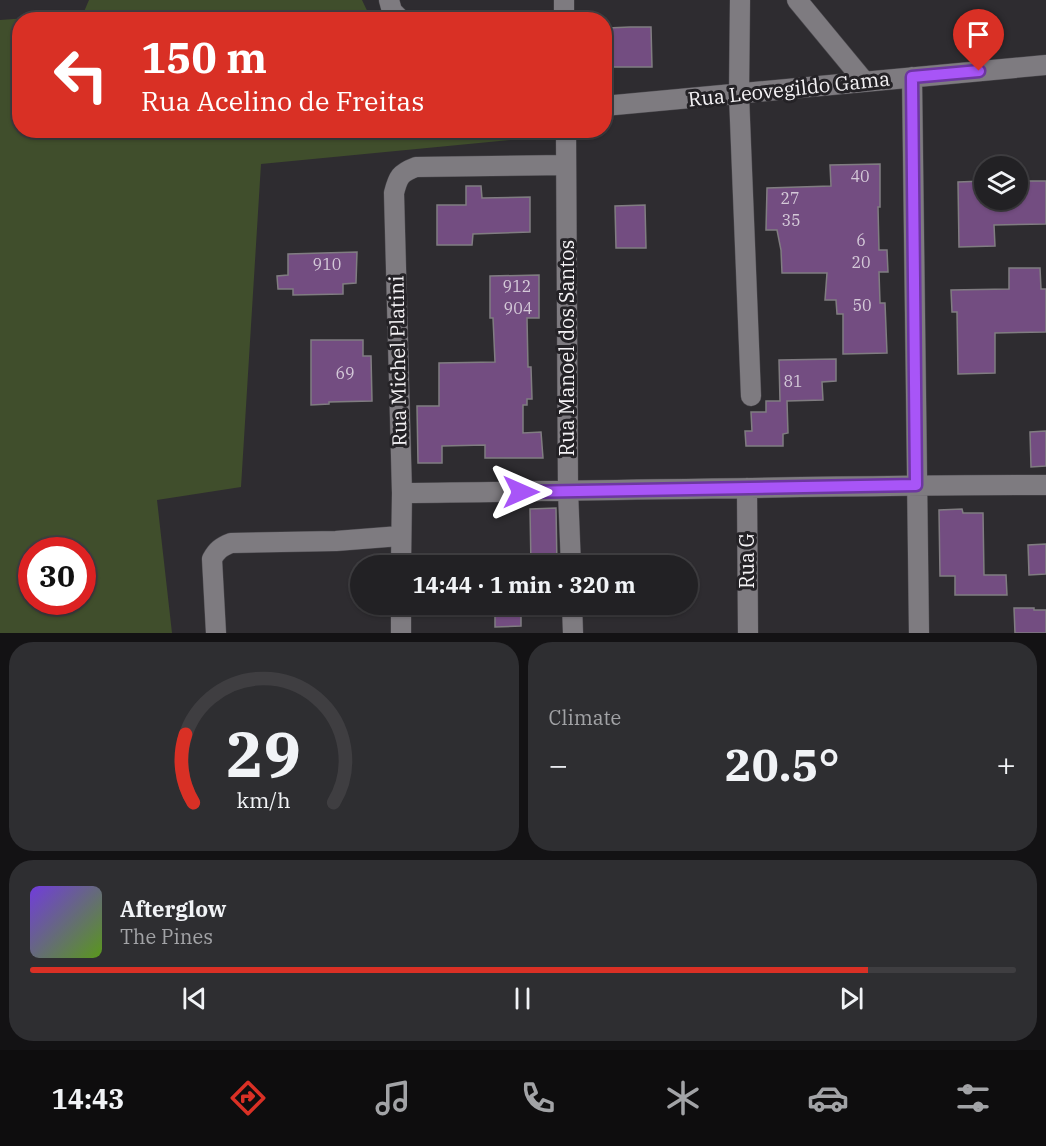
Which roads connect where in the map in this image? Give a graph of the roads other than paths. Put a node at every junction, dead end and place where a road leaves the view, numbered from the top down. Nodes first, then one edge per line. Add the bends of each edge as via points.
1 (740, 0) edge
2 (797, 0) edge
3 (1046, 65) edge
4 (912, 77) junction
5 (864, 81) junction
6 (739, 95) junction
7 (612, 105) edge
8 (566, 138) edge
9 (566, 165) junction
10 (751, 396) dead end
11 (916, 485) junction
12 (1046, 485) edge
13 (747, 489) junction
14 (568, 491) junction
15 (402, 493) junction
16 (400, 536) junction
17 (400, 555) edge
18 (571, 555) edge
19 (401, 615) edge
20 (572, 615) edge
21 (216, 633) edge
22 (401, 633) edge
23 (573, 633) edge
24 (748, 633) edge
25 (919, 633) edge

1 - 6 street
2 - 5 street
3 - 4 street, Rua Leovegildo Gama
4 - 5 street, Rua Leovegildo Gama
4 - 11 street
5 - 6 street, Rua Leovegildo Gama
6 - 7 street, Rua Leovegildo Gama
6 - 10 street
8 - 9 street, Rua Manoel dos Santos
9 - 14 street, Rua Manoel dos Santos
9 - 15 street, Rua Michel Platini via 416,166 397,179 394,193
11 - 12 street
11 - 13 street
11 - 25 street
13 - 14 street
13 - 24 street, Rua G
14 - 15 street
14 - 18 street, Rua Manoel dos Santos
15 - 16 street, Rua Michel Platini
16 - 17 street, Rua Michel Platini
16 - 21 street via 223,546 212,559
19 - 22 street
20 - 23 street

